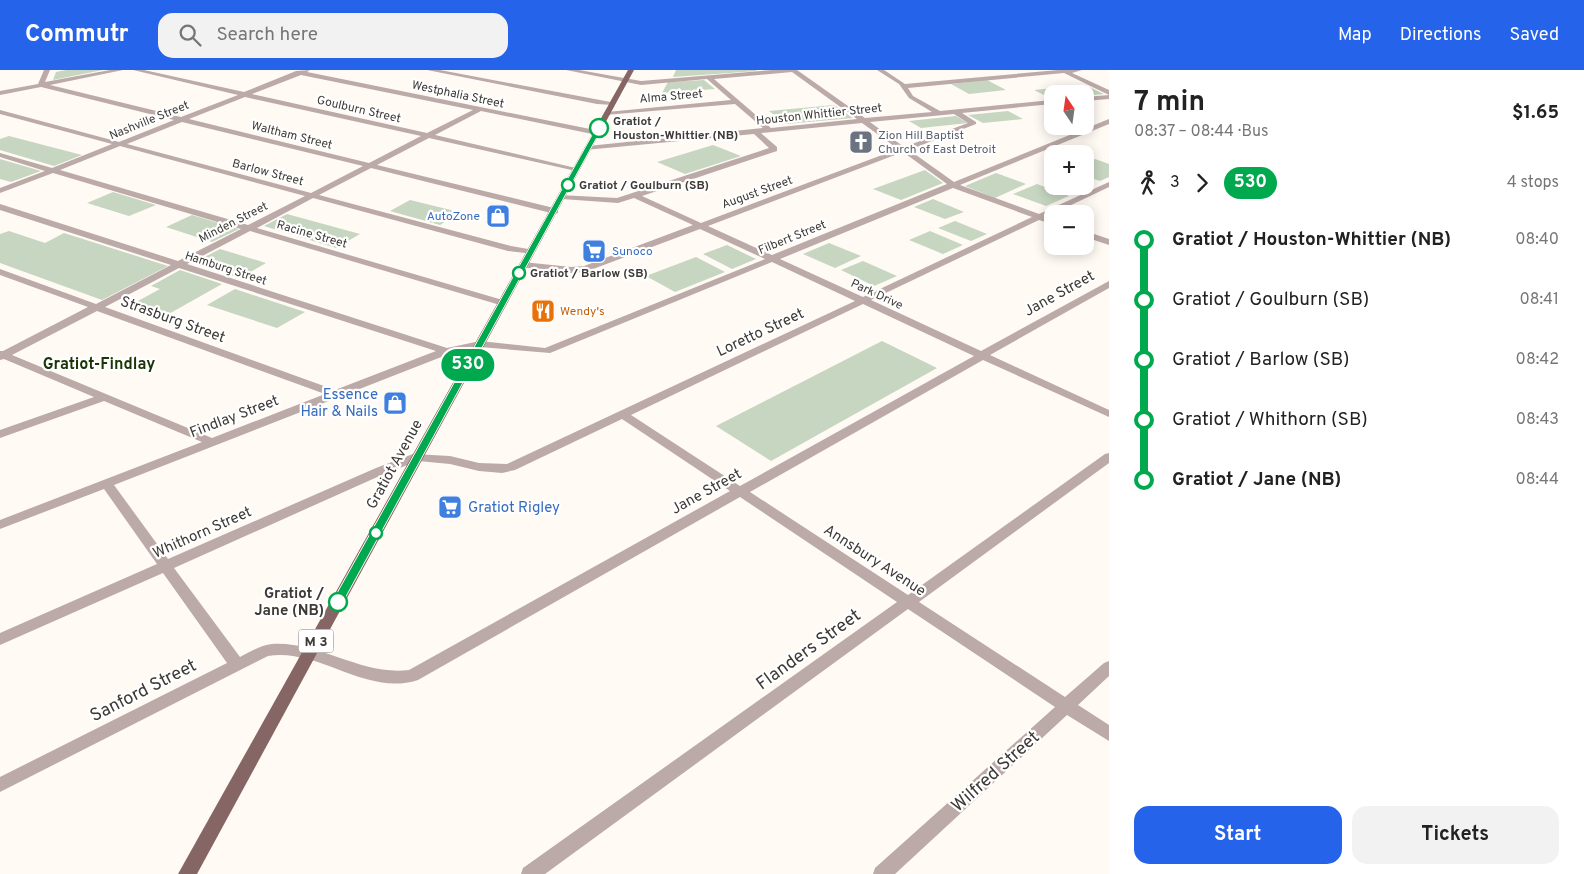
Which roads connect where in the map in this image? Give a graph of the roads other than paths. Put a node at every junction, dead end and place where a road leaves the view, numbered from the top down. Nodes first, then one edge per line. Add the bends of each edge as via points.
1 (47, 70) edge
2 (120, 70) edge
3 (136, 70) edge
4 (286, 70) edge
5 (430, 70) edge
6 (569, 70) edge
7 (631, 70) edge
8 (794, 70) edge
9 (880, 70) edge
10 (1079, 70) edge
11 (304, 71) edge
12 (1063, 71) edge
13 (708, 78) junction
14 (626, 80) junction
15 (41, 86) junction
16 (903, 86) junction
17 (1109, 93) edge
18 (0, 94) edge
19 (243, 94) junction
20 (1109, 97) edge
21 (1094, 98) edge
22 (736, 102) junction
23 (613, 103) junction
24 (1044, 103) edge
25 (478, 110) junction
26 (0, 112) edge
27 (956, 112) junction
28 (607, 114) junction
29 (939, 114) junction
30 (180, 120) junction
31 (864, 121) junction
32 (1109, 121) edge
33 (1094, 127) joint
34 (769, 130) junction
35 (1109, 131) edge
36 (597, 132) junction
37 (755, 132) junction
38 (1075, 135) edge
39 (426, 136) junction
40 (118, 144) junction
41 (588, 148) junction
42 (905, 150) junction
43 (0, 155) edge
44 (370, 166) junction
45 (576, 169) junction
46 (51, 170) junction
47 (1109, 184) edge
48 (953, 185) junction
49 (0, 190) edge
50 (314, 196) junction
51 (562, 196) junction
52 (636, 196) junction
53 (0, 207) edge
54 (555, 211) junction
55 (1038, 217) junction
56 (1044, 219) edge
57 (701, 226) junction
58 (248, 228) junction
59 (1094, 237) edge
60 (1109, 242) edge
61 (531, 252) junction
62 (772, 259) junction
63 (177, 265) junction
64 (523, 265) junction
65 (0, 272) edge
66 (1109, 284) edge
67 (861, 301) junction
68 (503, 303) junction
69 (96, 307) junction
70 (480, 344) junction
71 (446, 350) junction
72 (1, 355) edge
73 (980, 355) junction
74 (335, 394) junction
75 (104, 398) junction
76 (622, 414) junction
77 (1109, 414) edge
78 (0, 434) edge
79 (212, 442) junction
80 (417, 457) junction
81 (1109, 457) edge
82 (106, 483) junction
83 (740, 491) junction
84 (0, 525) edge
85 (166, 566) junction
86 (908, 602) junction
87 (0, 638) edge
88 (309, 654) junction
89 (237, 665) junction
90 (1109, 667) edge
91 (1066, 706) junction
92 (1109, 734) edge
93 (0, 785) edge
94 (187, 874) edge
95 (530, 874) edge
96 (882, 874) edge

1 - 15 street
2 - 15 street
3 - 19 street, Goulburn Street
4 - 11 street, Westphalia Street
5 - 23 street
6 - 14 street
7 - 14 main road, Gratiot Avenue / M 3
8 - 13 street
8 - 31 street
9 - 16 street
10 - 12 street
11 - 19 street, Nashville Street
11 - 25 street, Westphalia Street
12 - 16 street
12 - 17 street
13 - 14 street via 641,83
13 - 22 street
14 - 23 main road, Gratiot Avenue / M 3
15 - 18 street
15 - 30 street, Waltham Street
16 - 29 street via 911,97
19 - 30 street, Nashville Street
19 - 39 street, Goulburn Street
20 - 21 street
22 - 28 street, Alma Street
22 - 34 street
23 - 28 main road, Gratiot Avenue / M 3
24 - 27 street, Houston Whittier Street
25 - 36 street, Westphalia Street
25 - 39 street, Minden Street
26 - 40 street, Barlow Street
27 - 29 street, Houston Whittier Street
27 - 42 street, August Street via 974,124
28 - 36 main road, Gratiot Avenue / M 3
29 - 31 street, Houston Whittier Street
30 - 40 street, Nashville Street
30 - 44 street, Waltham Street
31 - 34 street, Houston Whittier Street
31 - 42 street
32 - 33 street, Filbert Street
33 - 35 street
34 - 37 street, Houston Whittier Street
36 - 41 main road, Gratiot Avenue / M 3
37 - 41 street, Houston Whittier Street
37 - 52 street via 774,149
38 - 48 street, Filbert Street
39 - 44 street, Minden Street
39 - 45 street, Goulburn Street
40 - 46 street, Nashville Street
40 - 50 street, Barlow Street
41 - 45 main road, Gratiot Avenue / M 3
42 - 48 street
42 - 57 street, August Street
43 - 46 street, Racine Street
44 - 50 street, Minden Street
44 - 54 street, Waltham Street
45 - 51 main road, Gratiot Avenue / M 3
46 - 49 street, Nashville Street
46 - 58 street, Racine Street
47 - 55 street, Loretto Street
48 - 55 street
48 - 62 street, Filbert Street
50 - 58 street, Minden Street
50 - 61 street, Barlow Street
51 - 52 street via 618,201
51 - 54 main road, Gratiot Avenue / M 3
52 - 57 street, Park Drive
53 - 63 street, Hamburg Street
54 - 61 main road, Gratiot Avenue / M 3
55 - 56 street
55 - 67 street, Loretto Street
57 - 62 street, Park Drive
57 - 64 street, August Street via 579,270
58 - 63 street, Minden Street
58 - 68 street, Racine Street
59 - 60 street
61 - 64 main road, Gratiot Avenue / M 3
62 - 67 street, Park Drive
62 - 70 street, Filbert Street via 552,349
63 - 69 street, Minden Street
63 - 71 street, Hamburg Street
64 - 68 main road, Gratiot Avenue / M 3
65 - 69 street, Strasburg Street
66 - 73 street, Jane Street
67 - 73 street, Park Drive
67 - 76 street, Loretto Street
68 - 70 main road, Gratiot Avenue / M 3
69 - 72 street, Minden Street
69 - 74 street, Strasburg Street
70 - 71 street, Findlay Street
70 - 80 main road, Gratiot Avenue / M 3
71 - 74 street, Findlay Street
72 - 75 street
73 - 77 street, Park Drive
73 - 83 street, Jane Street
74 - 79 street, Findlay Street
75 - 78 street
75 - 79 street
76 - 80 street, Loretto Street via 506,468
76 - 83 street, Annsbury Avenue
79 - 82 street, Findlay Street
80 - 85 street, Whithorn Street
80 - 88 main road, Gratiot Avenue / M 3
81 - 86 street, Flanders Street
82 - 84 street, Findlay Street
82 - 85 street
83 - 86 street, Annsbury Avenue
83 - 88 street, Jane Street via 412,676 394,678 344,668
85 - 87 street, Whithorn Street
85 - 89 street
86 - 91 street, Annsbury Avenue
86 - 95 street, Flanders Street
88 - 89 street, Sanford Street via 272,650
88 - 94 main road, Gratiot Avenue / M 3
89 - 93 street, Sanford Street
90 - 91 street, Wilfred Street
91 - 92 street, Annsbury Avenue
91 - 96 street, Wilfred Street

